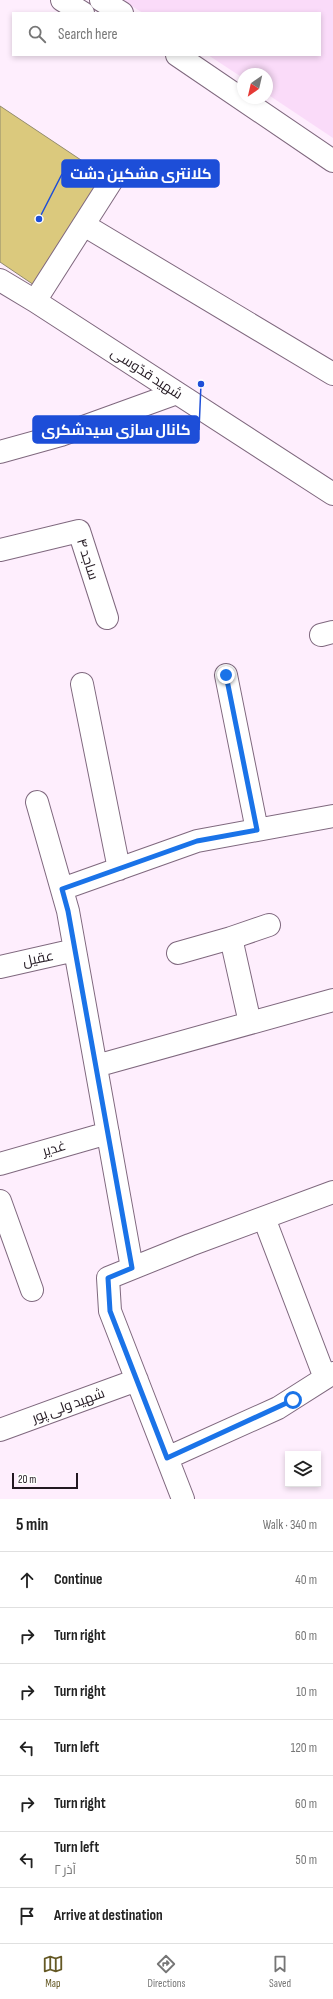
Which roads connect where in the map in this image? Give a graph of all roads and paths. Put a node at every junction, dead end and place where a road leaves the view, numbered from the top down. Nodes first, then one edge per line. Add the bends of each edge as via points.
1 (62, 0) edge
2 (101, 0) edge
3 (80, 12) edge
4 (120, 12) edge
5 (176, 56) edge
6 (333, 161) edge
7 (114, 177) dead end
8 (84, 225) junction
9 (0, 280) edge
10 (35, 300) junction
11 (333, 374) edge
12 (177, 393) junction
13 (0, 452) edge
14 (333, 494) edge
15 (0, 550) edge
16 (106, 618) dead end
17 (226, 675) dead end
18 (82, 684) dead end
19 (37, 802) dead end
20 (333, 816) edge
21 (257, 830) junction
22 (119, 869) junction
23 (62, 889) junction
24 (269, 925) dead end
25 (231, 938) junction
26 (75, 950) junction
27 (178, 953) dead end
28 (0, 966) edge
29 (333, 1000) edge
30 (250, 1023) junction
31 (96, 1066) junction
32 (108, 1133) junction
33 (0, 1164) edge
34 (333, 1192) edge
35 (0, 1201) edge
36 (264, 1218) junction
37 (132, 1268) junction
38 (32, 1290) dead end
39 (329, 1376) edge
40 (136, 1380) junction
41 (0, 1430) edge
42 (167, 1458) junction
43 (183, 1499) edge

1 - 3 street
2 - 4 street
5 - 6 street
7 - 8 street
8 - 10 street
8 - 11 street
9 - 10 street, شهید قدّوسی
10 - 12 street, شهید قدّوسی
12 - 13 street via 60,435
12 - 14 street, شهید قدّوسی
15 - 16 street, ساجد ۴ via 79,531
17 - 21 street
18 - 22 street
19 - 23 street
20 - 21 street
21 - 22 street via 197,841
22 - 23 street
23 - 26 street
24 - 25 street
25 - 27 street
25 - 30 street
26 - 28 street, عقیل
26 - 31 street
29 - 30 street
30 - 31 street
31 - 32 street
32 - 33 street, غدیر
32 - 37 street
34 - 36 street
35 - 38 street
36 - 37 street
36 - 39 street
37 - 40 street via 108,1278 110,1311
39 - 42 street via 278,1408
40 - 41 street, شهید ولی پور
40 - 42 street
42 - 43 street

